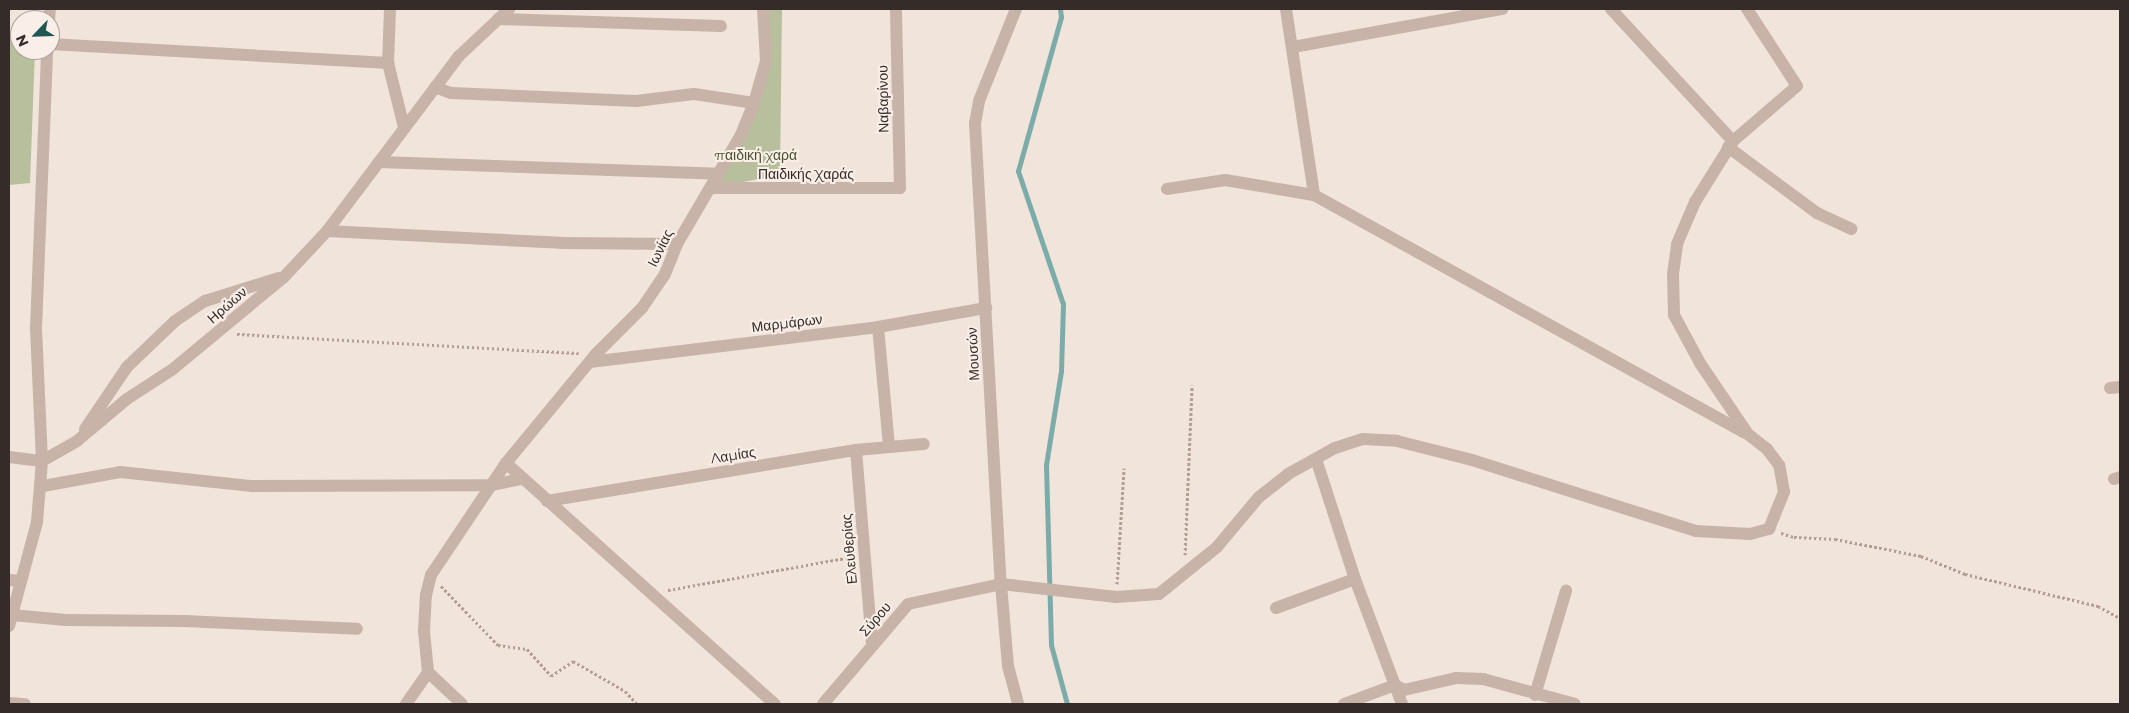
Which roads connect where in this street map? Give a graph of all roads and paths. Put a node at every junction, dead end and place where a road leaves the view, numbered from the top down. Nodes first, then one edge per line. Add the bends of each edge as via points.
1 (390, 9) edge
2 (509, 9) edge
3 (763, 9) edge
4 (896, 9) edge
5 (1016, 9) edge
6 (1286, 9) edge
7 (1504, 9) edge
8 (1611, 9) edge
9 (1747, 9) edge
10 (498, 19) junction
11 (721, 26) dead end
12 (60, 45) edge
13 (1293, 48) junction
14 (47, 60) edge
15 (388, 63) junction
16 (435, 87) junction
17 (754, 103) junction
18 (404, 127) junction
19 (1730, 144) junction
20 (379, 162) junction
21 (719, 174) junction
22 (712, 188) junction
23 (900, 188) joint
24 (1167, 188) dead end
25 (1314, 194) junction
26 (1852, 229) dead end
27 (327, 231) junction
28 (677, 244) junction
29 (284, 277) junction
30 (986, 308) junction
31 (878, 327) junction
32 (218, 333) junction
33 (593, 358) junction
34 (1192, 385) dead end
35 (1748, 434) junction
36 (77, 441) junction
37 (924, 444) dead end
38 (889, 446) junction
39 (856, 450) junction
40 (9, 457) edge
41 (1316, 459) junction
42 (42, 461) junction
43 (506, 463) junction
44 (1124, 468) dead end
45 (523, 479) junction
46 (491, 485) junction
47 (42, 486) junction
48 (547, 501) junction
49 (1769, 529) junction
50 (864, 555) junction
51 (1184, 574) junction
52 (432, 575) junction
53 (1355, 579) junction
54 (15, 581) edge
55 (1001, 584) junction
56 (1566, 591) dead end
57 (651, 592) junction
58 (1116, 597) junction
59 (1276, 608) dead end
60 (2120, 618) edge
61 (11, 620) edge
62 (357, 629) dead end
63 (872, 646) junction
64 (428, 672) junction
65 (1395, 685) junction
66 (1535, 695) junction
67 (9, 703) edge
68 (25, 704) edge
69 (406, 704) edge
70 (462, 704) edge
71 (637, 704) edge
72 (775, 704) edge
73 (823, 704) edge
74 (880, 704) edge
75 (886, 704) edge
76 (1018, 704) edge
77 (1344, 704) edge
78 (1402, 704) edge
79 (1575, 704) edge

1 - 15 street
2 - 10 street, Ηρώων
3 - 17 street, Ιωνίας via 766,61
4 - 23 street, Ναβαρίνου
5 - 30 street, Μουσών via 976,110
6 - 13 street
7 - 13 street
8 - 19 street
9 - 19 street via 1797,86
10 - 11 street
10 - 16 street, Ηρώων via 459,56
12 - 15 street
13 - 25 street
14 - 42 street via 36,328
15 - 18 street
16 - 17 street via 451,93 636,101 694,94
16 - 18 street, Ηρώων
17 - 21 street, Ιωνίας
18 - 20 street, Ηρώων
19 - 26 street via 1817,213
19 - 35 street via 1695,202 1677,244 1674,316 1700,363
20 - 21 street
20 - 27 street, Ηρώων
21 - 22 street, Ιωνίας
22 - 23 street, Παιδικής Χαράς
22 - 28 street, Ιωνίας
24 - 25 street via 1225,180
25 - 35 street
27 - 28 street via 561,243
27 - 29 street, Ηρώων
28 - 33 street, Ιωνίας via 665,274 642,308
29 - 32 street, Ηρώων
29 - 36 street via 205,301 175,321 127,367
30 - 31 street, Μαρμάρων
30 - 55 street, Μουσών
31 - 33 street, Μαρμάρων
31 - 38 street
32 - 33 path
32 - 36 street, Ηρώων via 173,369 127,399
33 - 43 street, Ιωνίας
34 - 51 path
35 - 49 street via 1767,449 1783,477 1784,492
36 - 42 street, Ηρώων
37 - 38 street, Λαμίας
38 - 39 street, Λαμίας
39 - 48 street, Λαμίας
39 - 50 street, Ελευθερίας
40 - 42 street
41 - 49 street, Σύρου via 1346,443 1397,441 1472,460 1696,531 1750,534
41 - 51 street, Σύρου via 1288,474 1259,496 1217,547
41 - 53 street
42 - 47 street
43 - 45 street
43 - 46 street, Ιωνίας
44 - 58 path
45 - 46 street
45 - 48 street
46 - 47 street via 252,486 120,472
46 - 52 street, Ιωνίας
47 - 54 street via 37,522
48 - 57 street
49 - 60 path via 1794,537 1835,540 1921,556 1965,574 2098,606
50 - 57 path
50 - 63 street, Ελευθερίας
51 - 58 street, Σύρου via 1159,594
52 - 64 street, Ιωνίας via 426,595 424,631
52 - 71 path via 498,646 526,649 551,676 573,661 625,691
53 - 59 street
53 - 65 street
54 - 61 street
55 - 58 street, Σύρου
55 - 63 street, Σύρου via 908,604
55 - 76 street, Μουσών via 1008,666
56 - 66 street
57 - 72 street
61 - 62 street via 184,621
63 - 73 street, Σύρου
64 - 69 street
64 - 70 street
65 - 66 street via 1404,690 1456,678 1483,679
65 - 77 street
65 - 78 street
66 - 79 street
67 - 68 street
74 - 75 path

